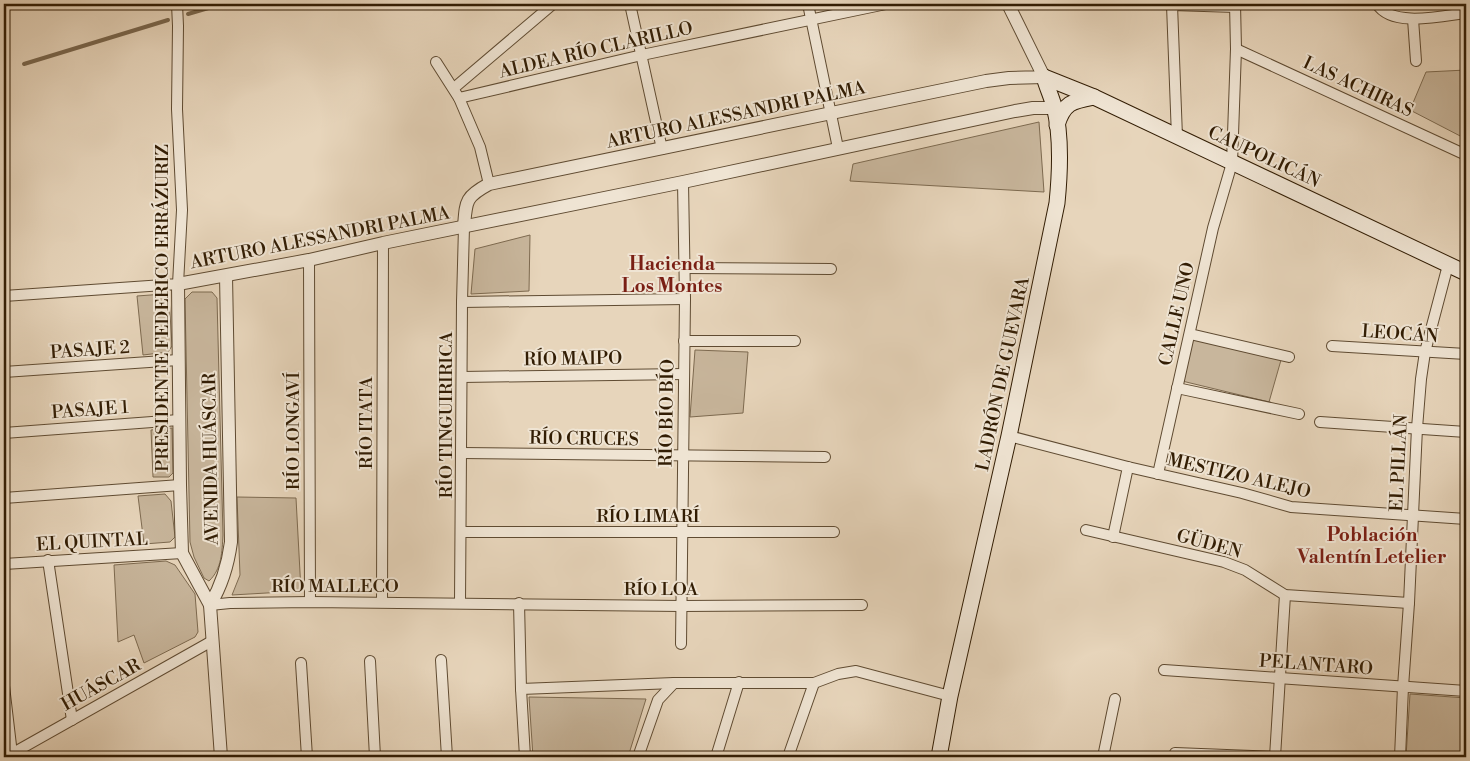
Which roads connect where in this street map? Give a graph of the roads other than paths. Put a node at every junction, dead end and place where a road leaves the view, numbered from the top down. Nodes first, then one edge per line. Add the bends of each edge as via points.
1 (177, 4) edge
2 (553, 4) edge
3 (630, 4) edge
4 (808, 4) edge
5 (886, 4) edge
6 (1008, 4) edge
7 (1377, 4) edge
8 (1236, 6) edge
9 (1466, 13) edge
10 (1413, 19) junction
11 (811, 20) junction
12 (1236, 49) junction
13 (642, 55) junction
14 (1416, 61) dead end
15 (436, 62) dead end
16 (1044, 77) junction
17 (454, 88) junction
18 (1094, 97) junction
19 (459, 98) junction
20 (1054, 108) junction
21 (831, 113) junction
22 (1057, 125) junction
23 (1177, 136) junction
24 (838, 148) junction
25 (662, 149) junction
26 (1466, 155) edge
27 (1232, 163) junction
28 (683, 182) junction
29 (489, 184) junction
30 (464, 227) junction
31 (383, 243) junction
32 (309, 260) junction
33 (1448, 264) junction
34 (685, 268) junction
35 (831, 269) dead end
36 (1466, 273) edge
37 (226, 276) junction
38 (178, 284) junction
39 (4, 296) edge
40 (684, 299) junction
41 (462, 302) junction
42 (1190, 334) junction
43 (684, 341) junction
44 (795, 341) dead end
45 (1332, 346) dead end
46 (1425, 352) junction
47 (1466, 354) edge
48 (1289, 357) dead end
49 (178, 360) junction
50 (4, 372) edge
51 (684, 374) junction
52 (462, 377) junction
53 (1177, 388) junction
54 (1299, 414) dead end
55 (179, 420) junction
56 (1320, 422) dead end
57 (1417, 428) junction
58 (1466, 432) edge
59 (4, 433) edge
60 (1010, 436) junction
61 (462, 454) junction
62 (683, 457) junction
63 (826, 457) dead end
64 (1128, 467) junction
65 (1158, 474) junction
66 (180, 485) junction
67 (4, 498) edge
68 (1413, 516) junction
69 (1466, 520) edge
70 (1086, 530) dead end
71 (461, 532) junction
72 (834, 532) dead end
73 (682, 533) junction
74 (1113, 537) junction
75 (182, 553) junction
76 (48, 560) junction
77 (4, 564) edge
78 (1285, 595) junction
79 (310, 602) junction
80 (382, 602) junction
81 (460, 603) junction
82 (1409, 603) junction
83 (520, 604) junction
84 (210, 605) junction
85 (862, 605) dead end
86 (682, 606) junction
87 (212, 641) junction
88 (681, 644) dead end
89 (441, 660) dead end
90 (370, 661) dead end
91 (301, 662) dead end
92 (1164, 670) dead end
93 (1280, 678) junction
94 (739, 682) junction
95 (674, 683) junction
96 (814, 683) junction
97 (4, 686) edge
98 (1403, 687) junction
99 (521, 689) junction
100 (1466, 692) edge
101 (950, 696) junction
102 (1115, 699) dead end
103 (72, 720) junction
104 (1175, 753) dead end
105 (9, 756) edge
106 (222, 757) edge
107 (307, 757) edge
108 (375, 757) edge
109 (446, 757) edge
110 (524, 757) edge
111 (638, 757) edge
112 (716, 757) edge
113 (788, 757) edge
114 (939, 757) edge
115 (1103, 757) edge
116 (1275, 757) edge
117 (1281, 757) edge
118 (1400, 757) edge

1 - 38 street, PRESIDENTE FEDERICO ERRÁZURIZ via 177,109 182,210
2 - 17 street
3 - 13 street
4 - 11 street
5 - 11 street, ALDEA RÍO CLARILLO
6 - 16 street, LADRÓN DE GUEVARA
7 - 10 street via 1391,15
8 - 12 street, CALLE UNO
8 - 23 street via 1172,5
9 - 10 street
10 - 14 street
11 - 13 street, ALDEA RÍO CLARILLO
11 - 21 street
12 - 26 street, LAS ACHIRAS
12 - 27 street, CALLE UNO
13 - 19 street, ALDEA RÍO CLARILLO
13 - 25 street
15 - 17 street
16 - 18 main road, CAUPOLICÁN
16 - 20 main road, LADRÓN DE GUEVARA
16 - 21 street, ARTURO ALESSANDRI PALMA via 986,81
17 - 19 street
18 - 22 main road via 1068,105 1060,113
18 - 23 main road, CAUPOLICÁN
19 - 29 street via 480,147
20 - 22 main road, LADRÓN DE GUEVARA
20 - 24 street, ARTURO ALESSANDRI PALMA via 1015,111
21 - 24 street
21 - 25 street, ARTURO ALESSANDRI PALMA
22 - 60 main road, LADRÓN DE GUEVARA via 1061,166 1057,203
23 - 27 main road, CAUPOLICÁN
24 - 28 street, ARTURO ALESSANDRI PALMA
25 - 29 street, ARTURO ALESSANDRI PALMA
27 - 33 main road, CAUPOLICÁN
27 - 42 street, CALLE UNO via 1213,228
28 - 30 street, ARTURO ALESSANDRI PALMA
28 - 34 street, RÍO BÍO BÍO
29 - 30 street, ARTURO ALESSANDRI PALMA via 470,197
30 - 31 street, ARTURO ALESSANDRI PALMA
30 - 41 street, RÍO TINGUIRIRICA
31 - 32 street, ARTURO ALESSANDRI PALMA
31 - 80 street, RÍO ITATA
32 - 37 street, ARTURO ALESSANDRI PALMA
32 - 79 street, RÍO LONGAVÍ
33 - 36 main road, CAUPOLICÁN
33 - 46 street, EL PILLÁN
34 - 35 street
34 - 40 street, RÍO BÍO BÍO
37 - 38 street, ARTURO ALESSANDRI PALMA
37 - 84 street, AVENIDA HUÁSCAR via 231,542 226,570
38 - 39 street, ARTURO ALESSANDRI PALMA
38 - 49 street, PRESIDENTE FEDERICO ERRÁZURIZ
40 - 41 street
40 - 43 street, RÍO BÍO BÍO
41 - 52 street, RÍO TINGUIRIRICA
42 - 48 street
42 - 53 street, CALLE UNO
43 - 44 street
43 - 51 street, RÍO BÍO BÍO
45 - 46 street, LEOCÁN
46 - 47 street, LEOCÁN
46 - 57 street, EL PILLÁN
49 - 50 street, PASAJE 2
49 - 55 street, PRESIDENTE FEDERICO ERRÁZURIZ
51 - 52 street, RÍO MAIPO
51 - 62 street, RÍO BÍO BÍO
52 - 61 street, RÍO TINGUIRIRICA
53 - 54 street
53 - 65 street, CALLE UNO
55 - 59 street, PASAJE 1
55 - 66 street, PRESIDENTE FEDERICO ERRÁZURIZ
56 - 57 street
57 - 58 street
57 - 68 street, EL PILLÁN
60 - 64 street, MESTIZO ALEJO
60 - 101 main road, LADRÓN DE GUEVARA
61 - 62 street, RÍO CRUCES
61 - 71 street, RÍO TINGUIRIRICA
62 - 63 street, RÍO CRUCES
62 - 73 street, RÍO BÍO BÍO
64 - 65 street, MESTIZO ALEJO
64 - 74 street
65 - 68 street, MESTIZO ALEJO via 1291,507
66 - 67 street
66 - 75 street, PRESIDENTE FEDERICO ERRÁZURIZ
68 - 69 street, MESTIZO ALEJO
68 - 82 street, EL PILLÁN
70 - 74 street, GÜDEN
71 - 73 street, RÍO LIMARÍ
71 - 81 street, RÍO TINGUIRIRICA
72 - 73 street, RÍO LIMARÍ
73 - 86 street, RÍO BÍO BÍO
74 - 78 street, GÜDEN via 1224,562 1245,570
75 - 76 street, EL QUINTAL
75 - 84 street, PRESIDENTE FEDERICO ERRÁZURIZ
76 - 77 street, EL QUINTAL
76 - 103 street
78 - 82 street, GÜDEN
78 - 93 street
79 - 80 street, RÍO MALLECO
79 - 84 street, RÍO MALLECO
80 - 81 street, RÍO MALLECO
81 - 83 street, RÍO LOA
82 - 98 street, EL PILLÁN
83 - 86 street, RÍO LOA
83 - 99 street
84 - 87 street
85 - 86 street, RÍO LOA
86 - 88 street, RÍO BÍO BÍO
87 - 103 street, HUÁSCAR
87 - 106 street
89 - 109 street
90 - 108 street
91 - 107 street
92 - 93 street, PELANTARO
93 - 98 street, PELANTARO
93 - 116 street
94 - 95 street
94 - 96 street
94 - 112 street
95 - 99 street
95 - 111 street via 658,700
96 - 101 street via 856,671
96 - 113 street
97 - 105 street
98 - 100 street, PELANTARO
98 - 118 street, EL PILLÁN
99 - 110 street
101 - 114 main road, LADRÓN DE GUEVARA
102 - 115 street
103 - 105 street, HUÁSCAR
104 - 116 street
116 - 117 street

